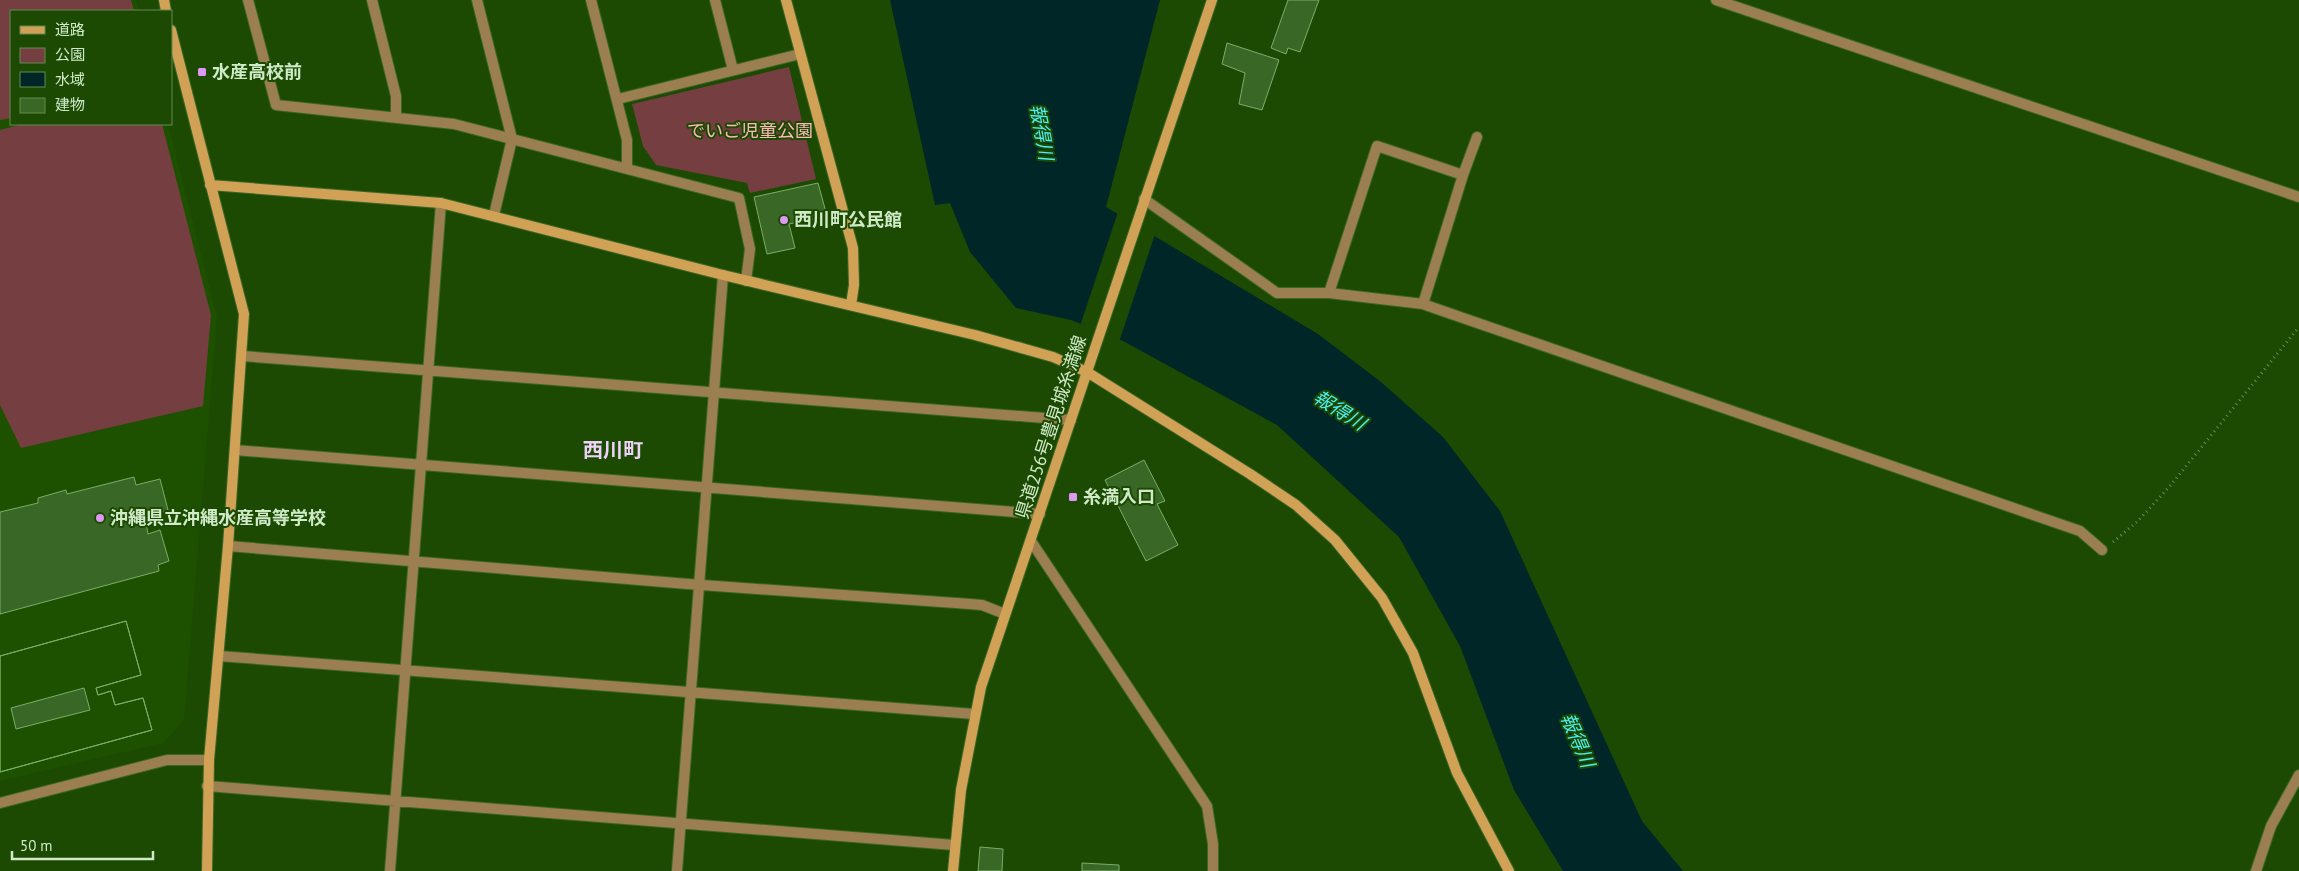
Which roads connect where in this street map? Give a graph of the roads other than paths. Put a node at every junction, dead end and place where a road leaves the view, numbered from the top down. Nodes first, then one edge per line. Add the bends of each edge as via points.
1 (372, 0) edge
2 (477, 0) edge
3 (591, 0) edge
4 (715, 0) edge
5 (786, 0) edge
6 (1212, 0) edge
7 (1716, 0) edge
8 (251, 1) edge
9 (172, 34) edge
10 (800, 54) junction
11 (733, 70) junction
12 (618, 99) junction
13 (396, 118) junction
14 (1477, 137) dead end
15 (512, 139) junction
16 (627, 168) junction
17 (1463, 175) junction
18 (210, 185) junction
19 (2299, 197) edge
20 (1144, 199) junction
21 (441, 203) junction
22 (494, 215) junction
23 (723, 275) junction
24 (746, 281) junction
25 (1329, 293) junction
26 (1423, 304) junction
27 (852, 305) junction
28 (242, 356) junction
29 (428, 370) junction
30 (1087, 372) junction
31 (714, 392) junction
32 (1071, 420) junction
33 (235, 450) junction
34 (421, 466) junction
35 (706, 488) junction
36 (1040, 514) junction
37 (1031, 541) junction
38 (228, 546) junction
39 (2102, 550) road end
40 (414, 561) junction
41 (699, 585) junction
42 (1005, 614) junction
43 (219, 656) junction
44 (405, 670) junction
45 (691, 692) junction
46 (974, 714) junction
47 (209, 760) junction
48 (2299, 775) edge
49 (207, 786) junction
50 (396, 801) junction
51 (0, 803) edge
52 (681, 823) junction
53 (954, 845) junction
54 (207, 871) edge
55 (390, 871) edge
56 (678, 871) edge
57 (953, 871) edge
58 (1212, 871) edge
59 (1509, 871) edge
60 (2256, 871) edge

1 - 13 street via 396,96
2 - 15 street
3 - 12 street
4 - 11 street
5 - 10 street
6 - 20 street, 県道256号豊見城糸満線
7 - 19 street
8 - 13 street via 276,105
9 - 18 street
10 - 11 street
10 - 27 street via 853,248
11 - 12 street
12 - 16 street via 627,140
13 - 15 street via 454,124
14 - 17 street
15 - 16 street
15 - 22 street
16 - 24 street via 739,198 750,249
17 - 25 street via 1377,146
17 - 26 street
18 - 21 street
18 - 28 street via 244,314
20 - 25 street via 1277,293
20 - 30 street, 県道256号豊見城糸満線
21 - 22 street
21 - 29 street
22 - 23 street
23 - 24 street
23 - 31 street
24 - 27 street
25 - 26 street
26 - 39 street via 1917,472 2080,531
27 - 30 street via 1004,343 1053,357
28 - 29 street
28 - 33 street
29 - 31 street
29 - 34 street
30 - 32 street, 県道256号豊見城糸満線
30 - 59 street via 1258,479 1296,505 1335,540 1382,598 1413,654 1457,773
31 - 32 street
31 - 35 street
32 - 36 street, 県道256号豊見城糸満線
33 - 34 street
33 - 38 street
34 - 35 street
34 - 40 street
35 - 36 street
35 - 41 street
36 - 37 street, 県道256号豊見城糸満線
37 - 42 street, 県道256号豊見城糸満線
37 - 58 street via 1207,806 1213,844
38 - 40 street
38 - 43 street
40 - 41 street
40 - 44 street
41 - 42 street via 982,605
41 - 45 street
42 - 46 street, 県道256号豊見城糸満線
43 - 44 street
43 - 47 street
44 - 45 street
44 - 50 street
45 - 46 street
45 - 52 street
46 - 53 street, 県道256号豊見城糸満線
47 - 49 street
47 - 51 street via 167,760
48 - 60 street via 2271,826
49 - 50 street
49 - 54 street
50 - 52 street
50 - 55 street
52 - 53 street
52 - 56 street
53 - 57 street, 県道256号豊見城糸満線

